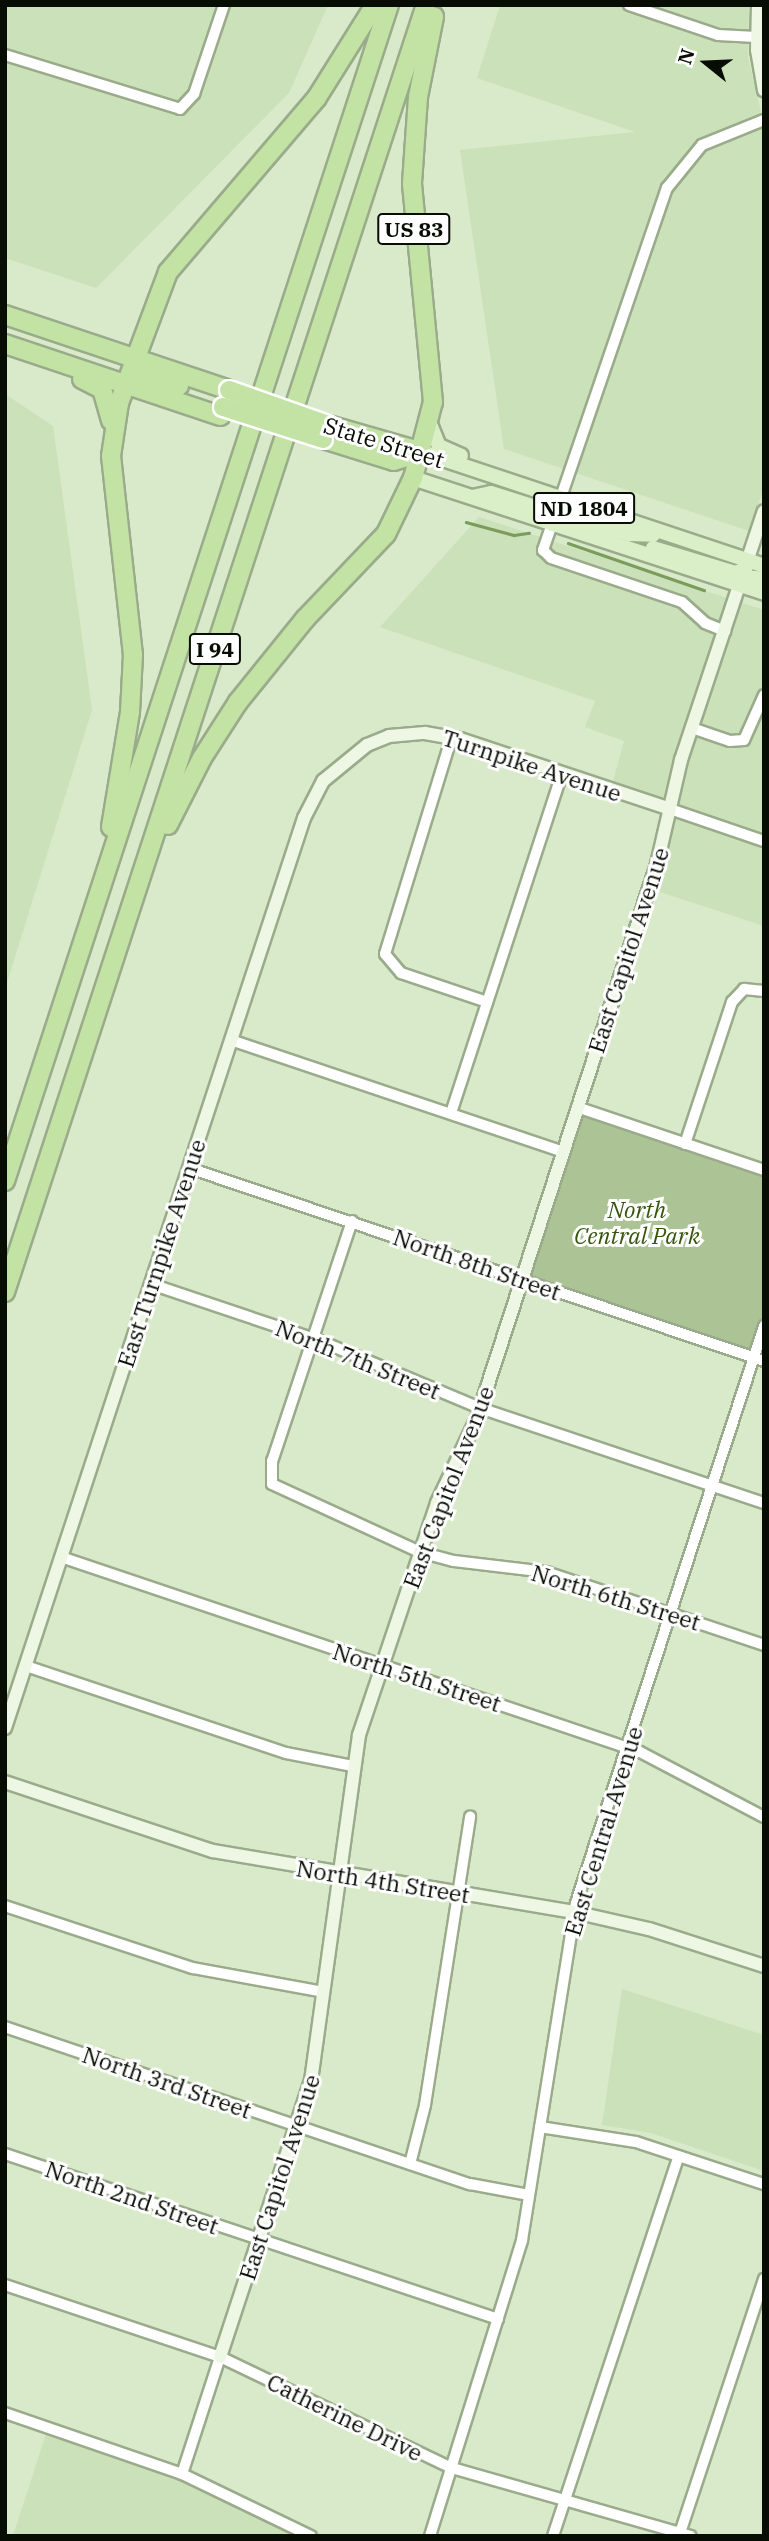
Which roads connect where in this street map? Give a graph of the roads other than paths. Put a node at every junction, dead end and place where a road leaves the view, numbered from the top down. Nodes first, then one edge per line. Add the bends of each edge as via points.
1 (224, 5) edge
2 (375, 5) edge
3 (389, 5) edge
4 (426, 5) edge
5 (437, 5) edge
6 (629, 5) edge
7 (758, 5) edge
8 (757, 37) junction
9 (5, 55) edge
10 (764, 90) edge
11 (764, 120) edge
12 (5, 304) edge
13 (5, 315) edge
14 (5, 327) edge
15 (68, 336) junction
16 (5, 344) edge
17 (5, 354) edge
18 (134, 358) junction
19 (125, 384) junction
20 (224, 404) junction
21 (430, 424) junction
22 (112, 432) junction
23 (324, 436) junction
24 (422, 452) junction
25 (414, 478) junction
26 (544, 494) junction
27 (470, 497) junction
28 (560, 500) junction
29 (764, 511) edge
30 (552, 524) junction
31 (672, 536) junction
32 (764, 566) edge
33 (744, 573) junction
34 (764, 579) edge
35 (764, 593) edge
36 (725, 631) junction
37 (764, 695) edge
38 (692, 728) junction
39 (452, 736) junction
40 (562, 773) junction
41 (323, 781) joint
42 (670, 809) junction
43 (764, 841) edge
44 (764, 990) edge
45 (487, 1002) junction
46 (61, 1012) junction
47 (231, 1040) junction
48 (72, 1088) junction
49 (577, 1107) junction
50 (451, 1114) junction
51 (685, 1144) junction
52 (563, 1152) junction
53 (189, 1168) junction
54 (764, 1170) edge
55 (5, 1181) edge
56 (352, 1221) junction
57 (522, 1280) junction
58 (151, 1284) junction
59 (5, 1292) edge
60 (764, 1326) edge
61 (312, 1338) junction
62 (759, 1359) edge
63 (480, 1408) junction
64 (712, 1485) junction
65 (764, 1503) edge
66 (421, 1552) junction
67 (61, 1558) junction
68 (670, 1614) junction
69 (764, 1645) edge
70 (383, 1665) junction
71 (26, 1666) junction
72 (5, 1728) edge
73 (626, 1747) junction
74 (353, 1766) junction
75 (5, 1782) edge
76 (470, 1816) dead end
77 (764, 1817) edge
78 (340, 1874) junction
79 (458, 1893) junction
80 (5, 1906) edge
81 (574, 1912) junction
82 (764, 1966) edge
83 (324, 1992) junction
84 (5, 2027) edge
85 (298, 2126) junction
86 (540, 2127) junction
87 (5, 2154) edge
88 (679, 2156) junction
89 (410, 2164) junction
90 (764, 2184) edge
91 (529, 2195) junction
92 (260, 2240) junction
93 (764, 2279) edge
94 (5, 2285) edge
95 (498, 2319) junction
96 (220, 2357) junction
97 (5, 2413) edge
98 (452, 2468) junction
99 (182, 2474) junction
100 (564, 2500) junction
101 (683, 2535) edge
102 (311, 2536) edge
103 (430, 2536) edge
104 (553, 2536) edge

1 - 9 street via 194,94 180,109 168,109
2 - 18 highway via 316,99 175,262
3 - 46 highway, I 94
4 - 48 highway, I 94
5 - 21 highway, US 83 via 418,97 412,166 416,261 433,383
6 - 8 street via 718,35
7 - 8 street
8 - 10 street
11 - 28 street via 702,145 667,188
12 - 15 highway
13 - 15 highway, State Street
14 - 15 highway
15 - 18 highway, State Street
16 - 19 highway, State Street
17 - 22 highway via 102,389
18 - 19 highway
18 - 20 highway, State Street / ND 1804
19 - 20 highway, State Street via 155,394
19 - 20 highway via 158,379
19 - 22 highway
20 - 23 highway, State Street / ND 1804, bridge
20 - 23 highway, State Street
21 - 24 highway, US 83
21 - 26 main road via 434,440 445,450 514,475
22 - 46 highway via 132,616 131,702 104,860
23 - 24 highway, State Street / ND 1804 via 383,441
23 - 24 highway via 394,461
23 - 25 highway, State Street
24 - 25 highway, US 83
24 - 26 main road, State Street / ND 1804
25 - 27 main road, State Street / ND 1804
25 - 48 highway via 386,534 268,662 202,758 168,825
26 - 28 main road, State Street / ND 1804
27 - 28 main road via 491,493 545,510
27 - 30 main road, State Street / ND 1804
28 - 31 main road, State Street / ND 1804
29 - 33 street, East Capitol Avenue
30 - 31 main road via 561,515 629,534
30 - 33 main road, State Street / ND 1804 via 610,543
30 - 36 street via 543,550 551,558 682,602 705,623
31 - 33 main road, State Street / ND 1804
32 - 33 main road, State Street / ND 1804
33 - 34 main road
33 - 35 main road, State Street / ND 1804
33 - 36 street, East Capitol Avenue
36 - 38 street, East Capitol Avenue
37 - 38 street via 744,740 730,741
38 - 42 street, East Capitol Avenue
39 - 40 street, Turnpike Avenue
39 - 41 street, Turnpike Avenue via 412,733 378,740 346,758
39 - 45 street via 385,954 401,973
40 - 42 street, Turnpike Avenue
40 - 45 street
41 - 47 street, East Turnpike Avenue via 304,818
42 - 43 street
42 - 49 street, East Capitol Avenue via 657,864
44 - 51 street via 744,989 732,1002
45 - 50 street
46 - 55 highway, I 94
47 - 50 street
47 - 53 street, East Turnpike Avenue
48 - 59 highway, I 94
49 - 51 street
49 - 52 street, East Capitol Avenue
50 - 52 street
51 - 54 street
52 - 57 street, East Capitol Avenue
53 - 56 street, North 8th Street
53 - 58 street, East Turnpike Avenue
56 - 57 street, North 8th Street
56 - 61 street
57 - 62 street, North 8th Street
57 - 63 street, East Capitol Avenue
58 - 61 street, North 7th Street
58 - 67 street, East Turnpike Avenue
60 - 62 street, East Central Avenue
61 - 63 street, North 7th Street
61 - 66 street, North 6th Street via 272,1461 272,1484
62 - 64 street, East Central Avenue
63 - 64 street, North 7th Street
63 - 66 street, East Capitol Avenue
64 - 65 street, North 7th Street
64 - 68 street, East Central Avenue
66 - 68 street, North 6th Street via 454,1561 539,1570
66 - 70 street, East Capitol Avenue
67 - 70 street, North 5th Street
67 - 71 street, East Turnpike Avenue
68 - 69 street, North 6th Street
68 - 73 street, East Central Avenue
70 - 73 street, North 5th Street
70 - 74 street, East Capitol Avenue
71 - 72 street, East Turnpike Avenue
71 - 74 street via 286,1753
73 - 77 street, North 5th Street
73 - 81 street, East Central Avenue
74 - 78 street, East Capitol Avenue
75 - 78 street, North 4th Street via 213,1851
76 - 79 street
78 - 79 street, North 4th Street
78 - 83 street, East Capitol Avenue
79 - 81 street, North 4th Street
79 - 89 street via 425,2105
80 - 83 street via 209,1972
81 - 82 street, North 4th Street via 649,1929
81 - 86 street, East Central Avenue
83 - 85 street, East Capitol Avenue via 313,2074
84 - 85 street, North 3rd Street
85 - 89 street, North 3rd Street
85 - 92 street, East Capitol Avenue
86 - 88 street via 635,2143
86 - 91 street, East Central Avenue
87 - 92 street, North 2nd Street
88 - 90 street
88 - 100 street
89 - 91 street, North 3rd Street via 483,2188
91 - 95 street, East Central Avenue
92 - 95 street, North 2nd Street
92 - 96 street, East Capitol Avenue
93 - 101 street
94 - 96 street, Catherine Drive
95 - 98 street, East Central Avenue
96 - 98 street, Catherine Drive
96 - 99 street, East Capitol Avenue
97 - 99 street
98 - 100 street, Catherine Drive
98 - 103 street, East Central Avenue
99 - 102 street
100 - 101 street, Catherine Drive
100 - 104 street

